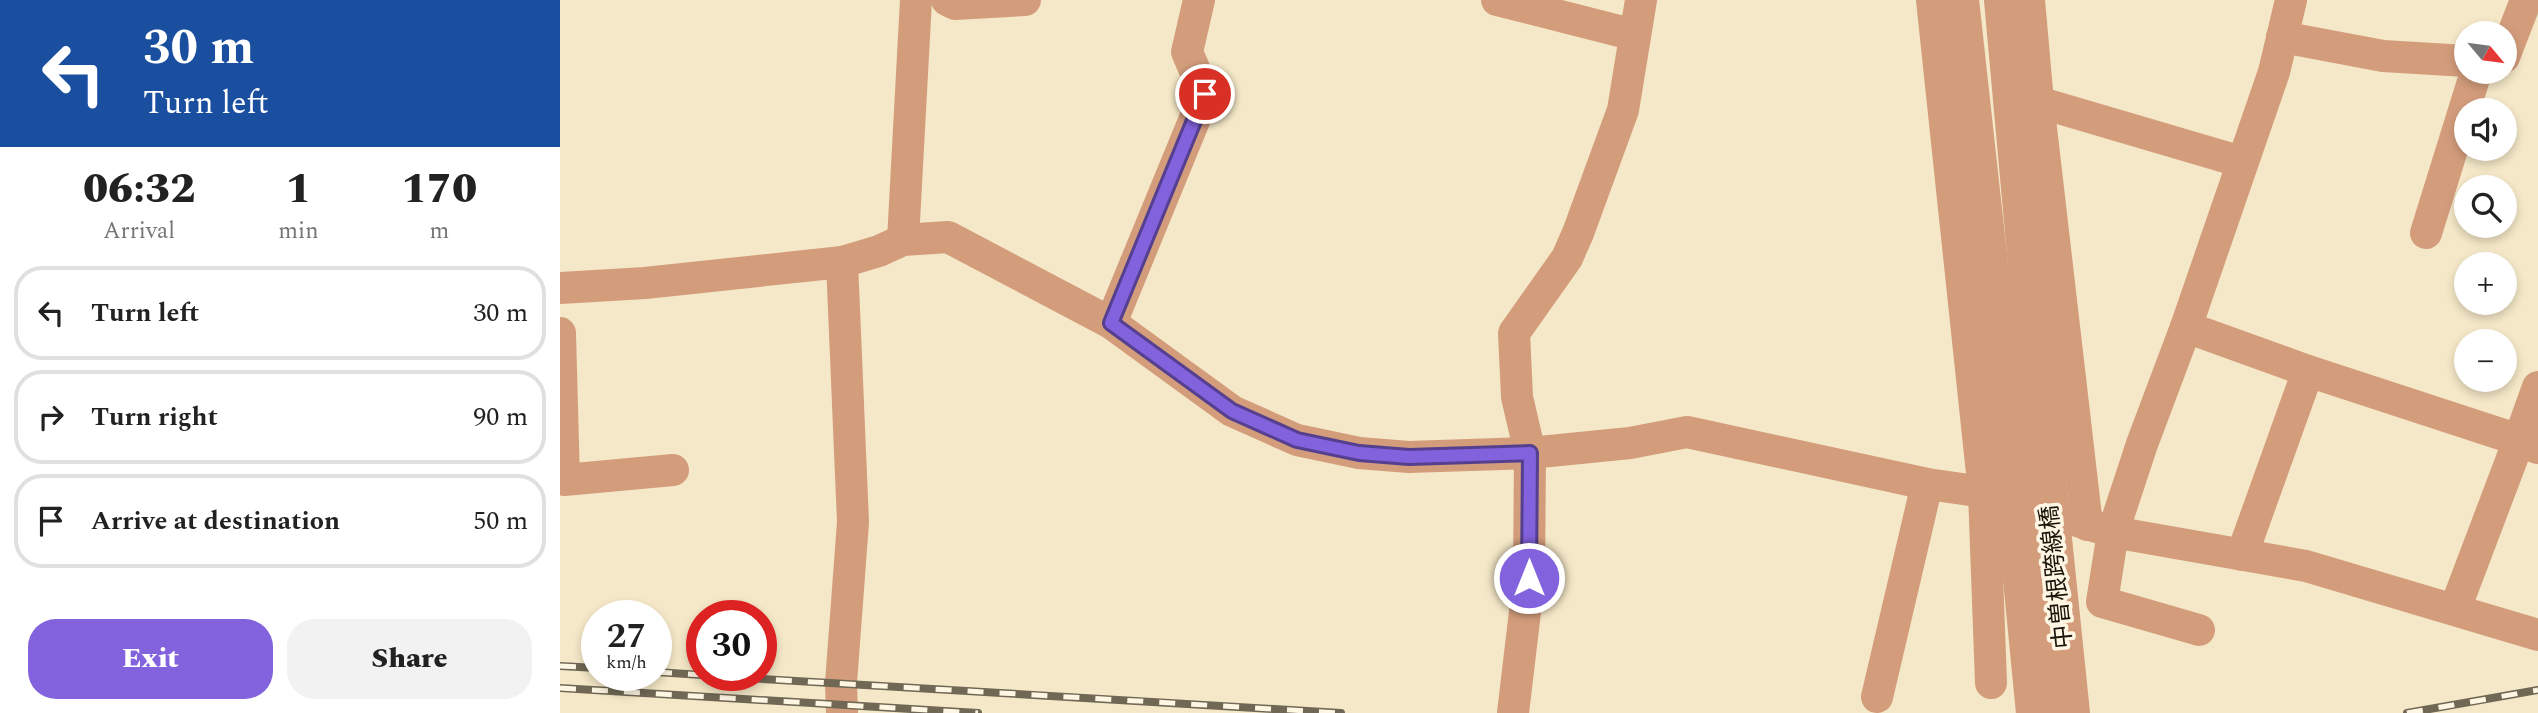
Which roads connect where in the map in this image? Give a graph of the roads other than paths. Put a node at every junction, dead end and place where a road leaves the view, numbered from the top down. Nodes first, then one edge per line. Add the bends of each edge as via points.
1 (916, 0) edge
2 (947, 0) edge
3 (1025, 0) edge
4 (1199, 0) edge
5 (1497, 0) edge
6 (1641, 0) edge
7 (1932, 0) edge
8 (1960, 0) edge
9 (2003, 0) edge
10 (2029, 0) edge
11 (2526, 0) edge
12 (2284, 11) edge
13 (2517, 23) edge
14 (1635, 35) junction
15 (2454, 60) edge
16 (2472, 84) edge
17 (2038, 102) junction
18 (2242, 162) junction
19 (2426, 233) dead end
20 (902, 240) junction
21 (842, 262) junction
22 (560, 288) edge
23 (1111, 323) junction
24 (2186, 327) junction
25 (560, 333) edge
26 (2308, 371) junction
27 (2538, 387) edge
28 (2026, 444) junction
29 (2528, 445) edge
30 (1530, 453) junction
31 (673, 470) dead end
32 (1927, 484) junction
33 (1984, 492) junction
34 (2100, 528) junction
35 (2242, 555) junction
36 (2455, 609) junction
37 (2199, 630) dead end
38 (2538, 635) edge
39 (1991, 683) dead end
40 (1877, 696) dead end
41 (842, 713) edge
42 (1513, 713) edge
43 (2035, 713) edge
44 (2071, 713) edge

1 - 20 street
2 - 3 street via 955,4
4 - 23 street via 1187,52 1205,94
5 - 14 street
6 - 14 street
7 - 33 street
8 - 28 street
9 - 28 street
10 - 17 street
11 - 13 street
12 - 15 street via 2382,56
12 - 18 street via 2274,72
14 - 30 street via 1623,110 1578,233 1567,258 1514,334 1517,397
16 - 19 street
17 - 18 street
17 - 34 street
18 - 24 street
20 - 21 street
20 - 23 street via 948,237
21 - 22 street
21 - 41 street via 853,522
23 - 30 street via 1232,411 1297,440 1359,453 1409,457
24 - 26 street
24 - 34 street via 2142,444
25 - 31 street via 564,480
26 - 29 street
26 - 35 street
27 - 29 street
28 - 43 street, 中曽根跨線橋, bridge
28 - 44 street, 中曽根跨線橋, bridge
29 - 36 street
30 - 32 street via 1688,432
30 - 42 street via 1529,578
32 - 33 street
32 - 40 street
33 - 34 street
33 - 39 street
34 - 35 street
34 - 37 street via 2102,601
35 - 36 street via 2306,566
36 - 38 street

